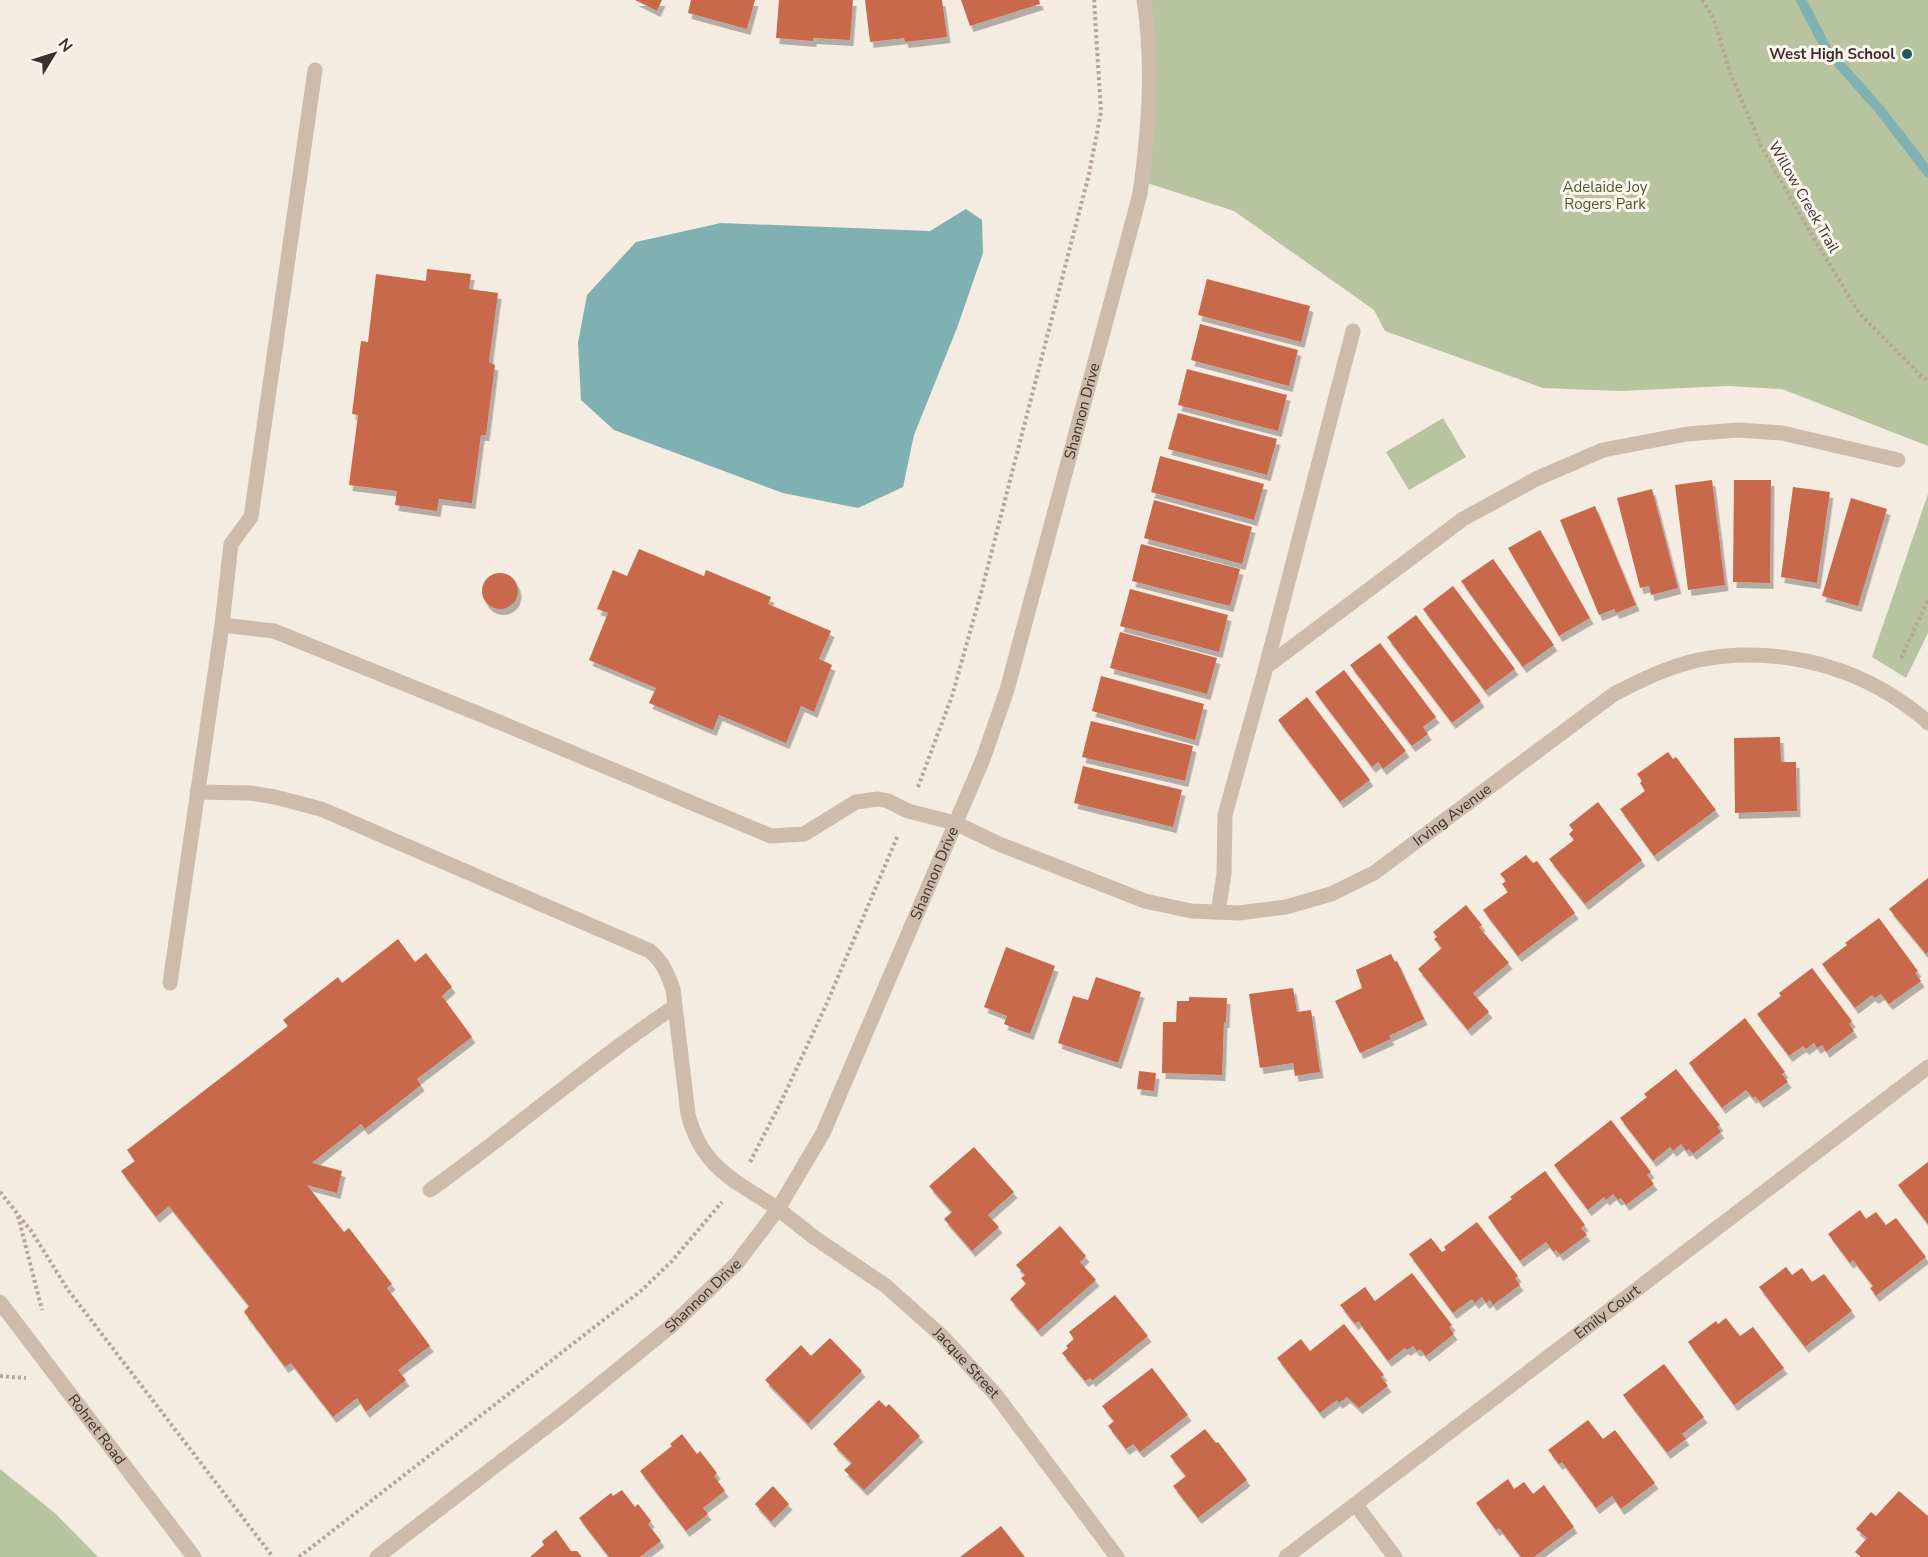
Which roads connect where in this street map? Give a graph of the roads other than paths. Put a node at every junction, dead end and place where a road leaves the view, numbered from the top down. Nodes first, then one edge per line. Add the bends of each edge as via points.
1 (1144, 0) edge
2 (315, 70) dead end
3 (1353, 331) dead end
4 (1898, 460) dead end
5 (222, 625) junction
6 (1266, 667) junction
7 (1928, 723) edge
8 (197, 792) junction
9 (955, 823) junction
10 (1218, 912) junction
11 (170, 983) dead end
12 (674, 1007) junction
13 (1928, 1067) edge
14 (430, 1190) dead end
15 (778, 1209) junction
16 (0, 1302) edge
17 (1356, 1504) junction
18 (194, 1557) edge
19 (377, 1557) edge
20 (1117, 1557) edge
21 (1286, 1557) edge
22 (1395, 1557) edge

1 - 9 street, Shannon Drive via 1149,34 1150,114 1140,194 1007,690
2 - 5 street via 251,517 231,544
3 - 6 street
4 - 6 street via 1782,433 1738,430 1687,434 1603,450 1536,479 1463,519
5 - 8 street
5 - 9 street, Irving Avenue via 274,631 771,836 804,834 856,802 878,800
6 - 10 street via 1225,815 1224,874
7 - 10 street, Irving Avenue via 1886,691 1844,672 1800,659 1754,655 1699,660 1655,673 1614,694 1374,873 1331,894 1286,907
8 - 11 street
8 - 12 street, Jacque Street via 250,793 321,809 635,944 660,960 673,989
9 - 10 street, Irving Avenue via 1145,901 1191,911
9 - 15 street, Shannon Drive via 823,1133
12 - 14 street via 624,1040
12 - 15 street, Jacque Street via 688,1114 702,1150 720,1172
13 - 17 street, Emily Court
15 - 19 street, Shannon Drive via 737,1263 670,1327
15 - 20 street, Jacque Street via 886,1286 943,1337 996,1395
16 - 18 street, Rohret Road
17 - 21 street, Emily Court
17 - 22 street

